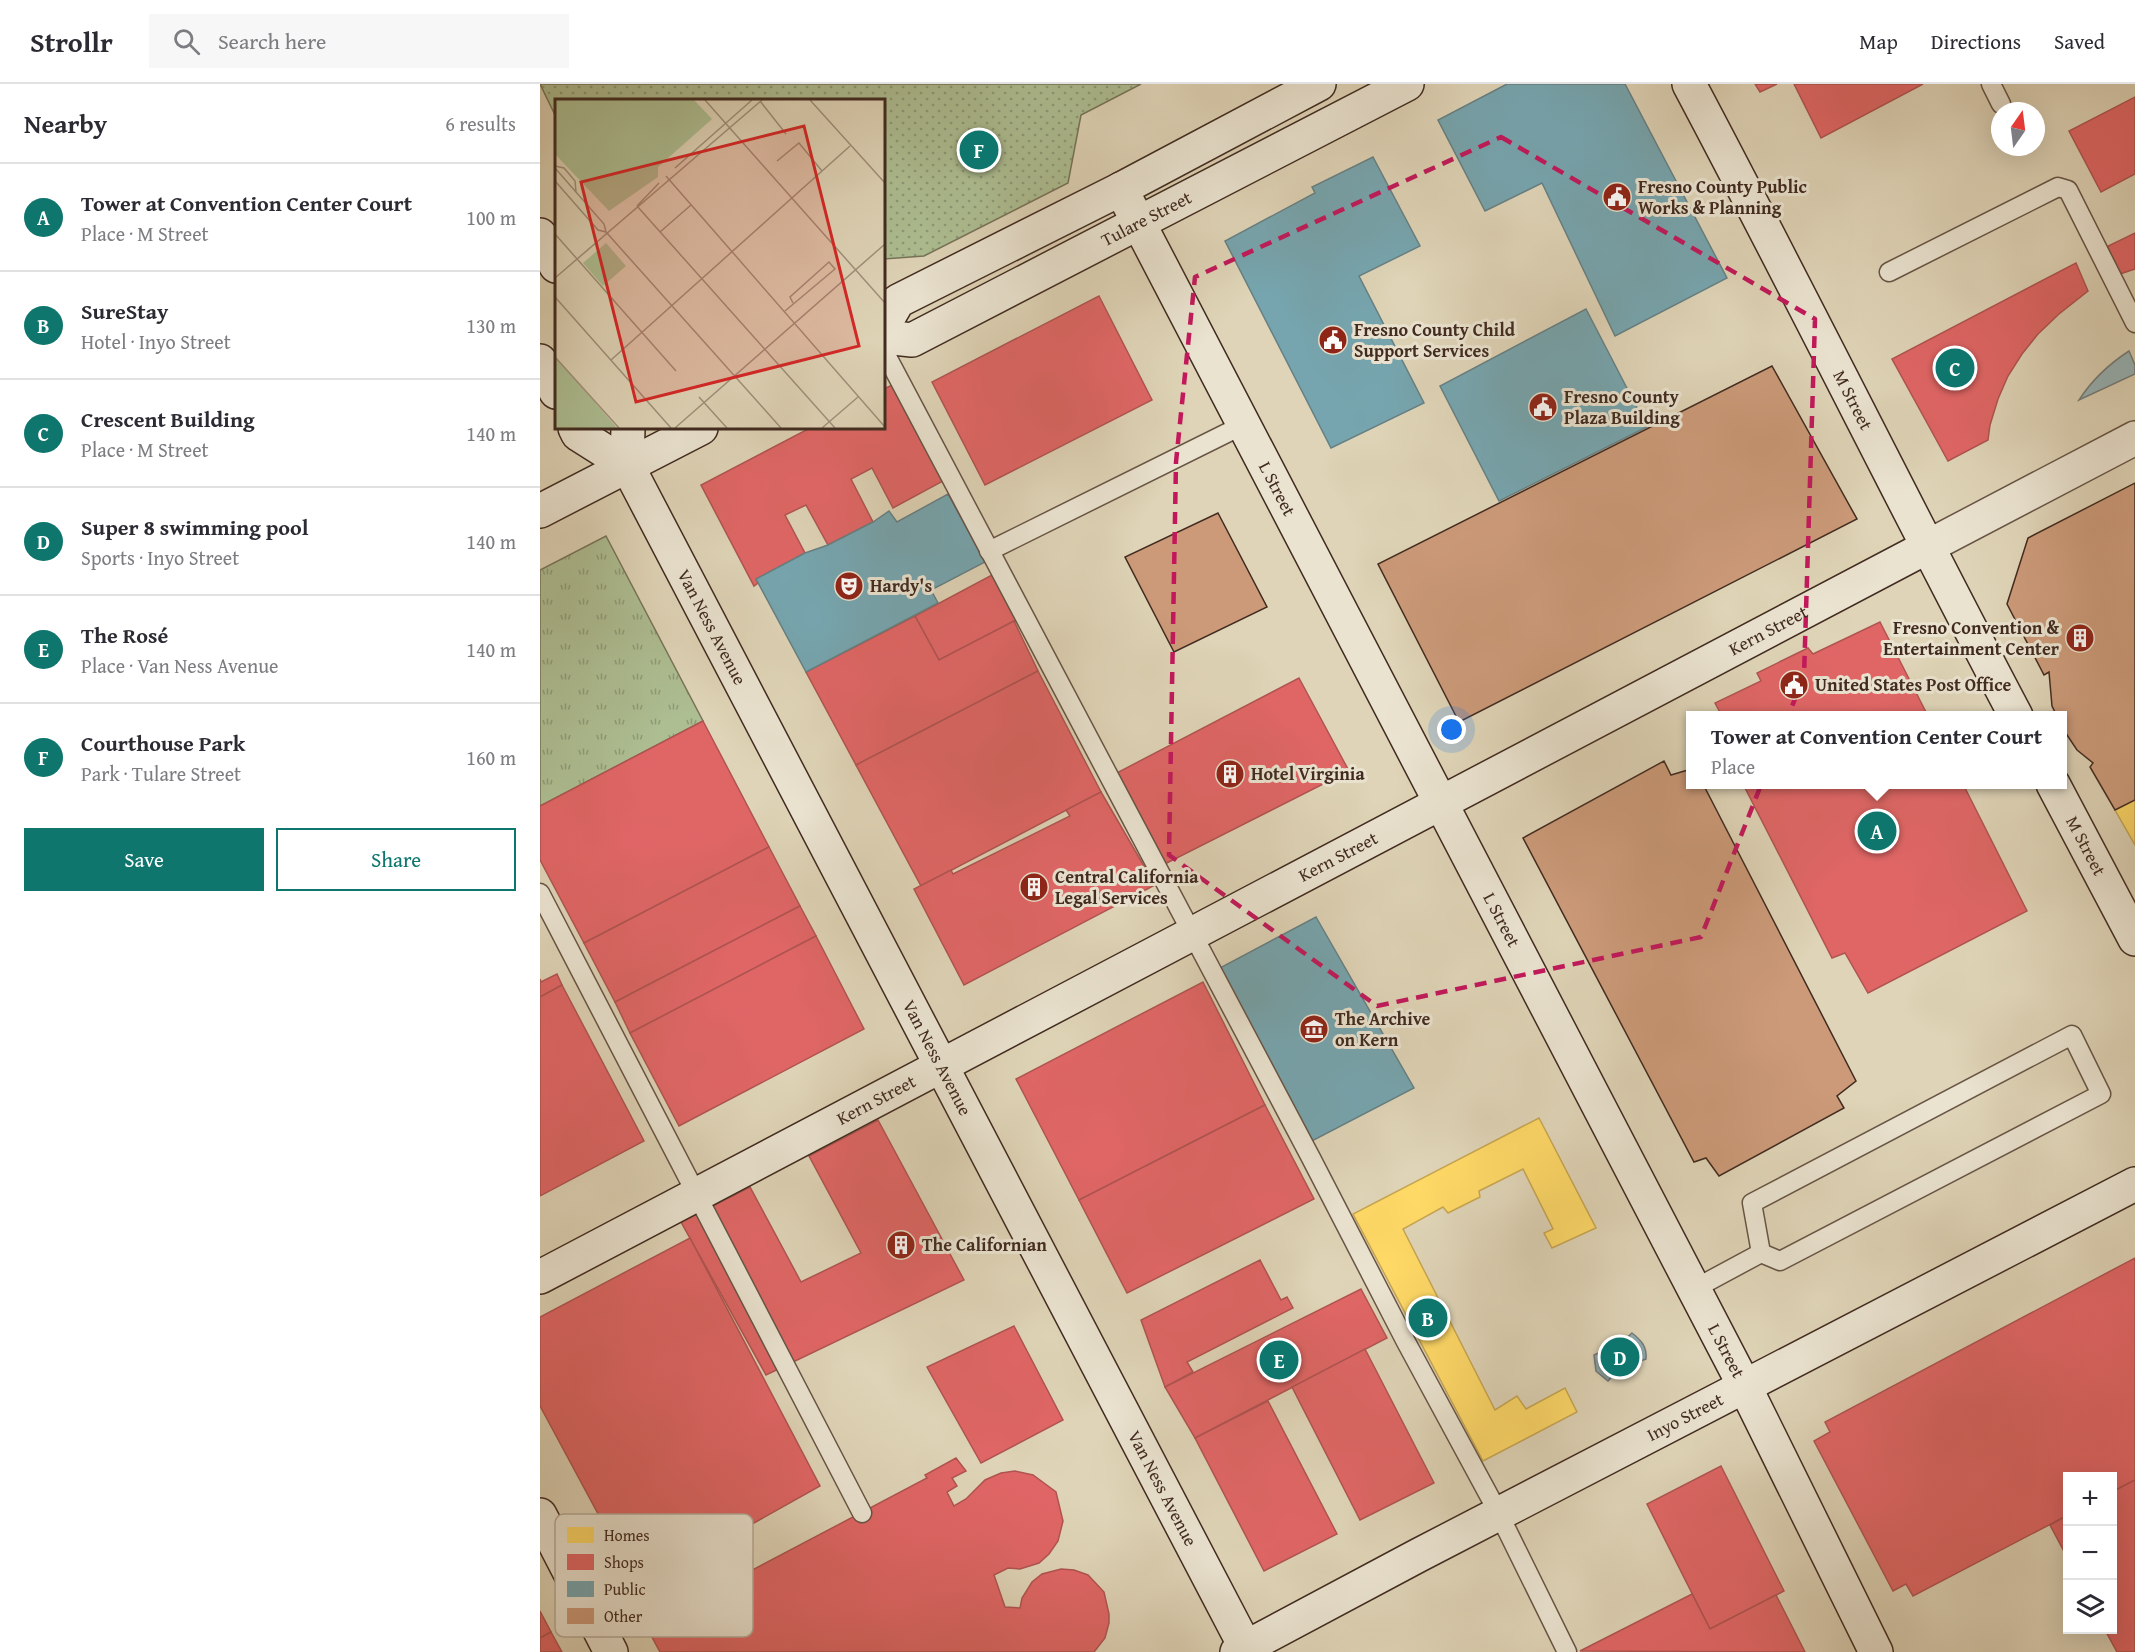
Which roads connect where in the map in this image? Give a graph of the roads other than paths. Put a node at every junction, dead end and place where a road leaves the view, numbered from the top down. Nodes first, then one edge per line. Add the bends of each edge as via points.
1 (1319, 84) edge
2 (1407, 84) edge
3 (1689, 84) edge
4 (1992, 84) edge
5 (2000, 102) edge
6 (1121, 189) junction
7 (1140, 223) junction
8 (1889, 272) dead end
9 (885, 323) edge
10 (2135, 323) edge
11 (885, 337) edge
12 (885, 353) edge
13 (540, 361) edge
14 (555, 390) edge
15 (1245, 424) junction
16 (576, 429) edge
17 (628, 429) edge
18 (699, 429) edge
19 (2135, 438) edge
20 (627, 465) junction
21 (540, 512) edge
22 (1927, 547) junction
23 (989, 551) junction
24 (2013, 711) edge
25 (2056, 789) edge
26 (1441, 803) junction
27 (540, 893) edge
28 (1192, 934) junction
29 (2135, 939) edge
30 (942, 1065) junction
31 (2135, 1184) edge
32 (696, 1195) junction
33 (1761, 1253) junction
34 (540, 1277) edge
35 (1694, 1290) junction
36 (1745, 1387) junction
37 (862, 1513) dead end
38 (1499, 1514) junction
39 (540, 1515) edge
40 (555, 1544) edge
41 (603, 1637) edge
42 (1243, 1651) edge
43 (611, 1652) edge
44 (1568, 1652) edge
45 (1876, 1652) edge

1 - 6 street
2 - 7 street, Tulare Street
3 - 22 street, M Street
4 - 5 lane
6 - 7 street, L Street
6 - 9 street via 898,301
7 - 11 street, Tulare Street via 912,340
7 - 15 street, L Street
8 - 10 lane via 2058,187 2068,190
12 - 23 lane
13 - 14 street
15 - 23 lane
15 - 26 street, L Street
16 - 20 street, Van Ness Avenue
17 - 20 street, Van Ness Avenue
18 - 20 street
19 - 22 street, Kern Street
20 - 21 street
20 - 30 street, Van Ness Avenue
22 - 24 street, M Street
22 - 26 street, Kern Street
23 - 28 lane
25 - 29 street, M Street
26 - 28 street, Kern Street
26 - 35 street, L Street
27 - 32 lane
28 - 30 street, Kern Street
28 - 38 lane
30 - 32 street, Kern Street
30 - 42 street, Van Ness Avenue
31 - 36 street, Inyo Street
32 - 34 street, Kern Street
32 - 37 lane
33 - 33 lane via 1780,1261 2102,1094 2072,1035 1752,1203
33 - 35 lane
35 - 36 street, L Street
36 - 38 street, Inyo Street
36 - 45 street, L Street
38 - 42 street, Inyo Street
38 - 44 lane
39 - 40 street
41 - 43 street

